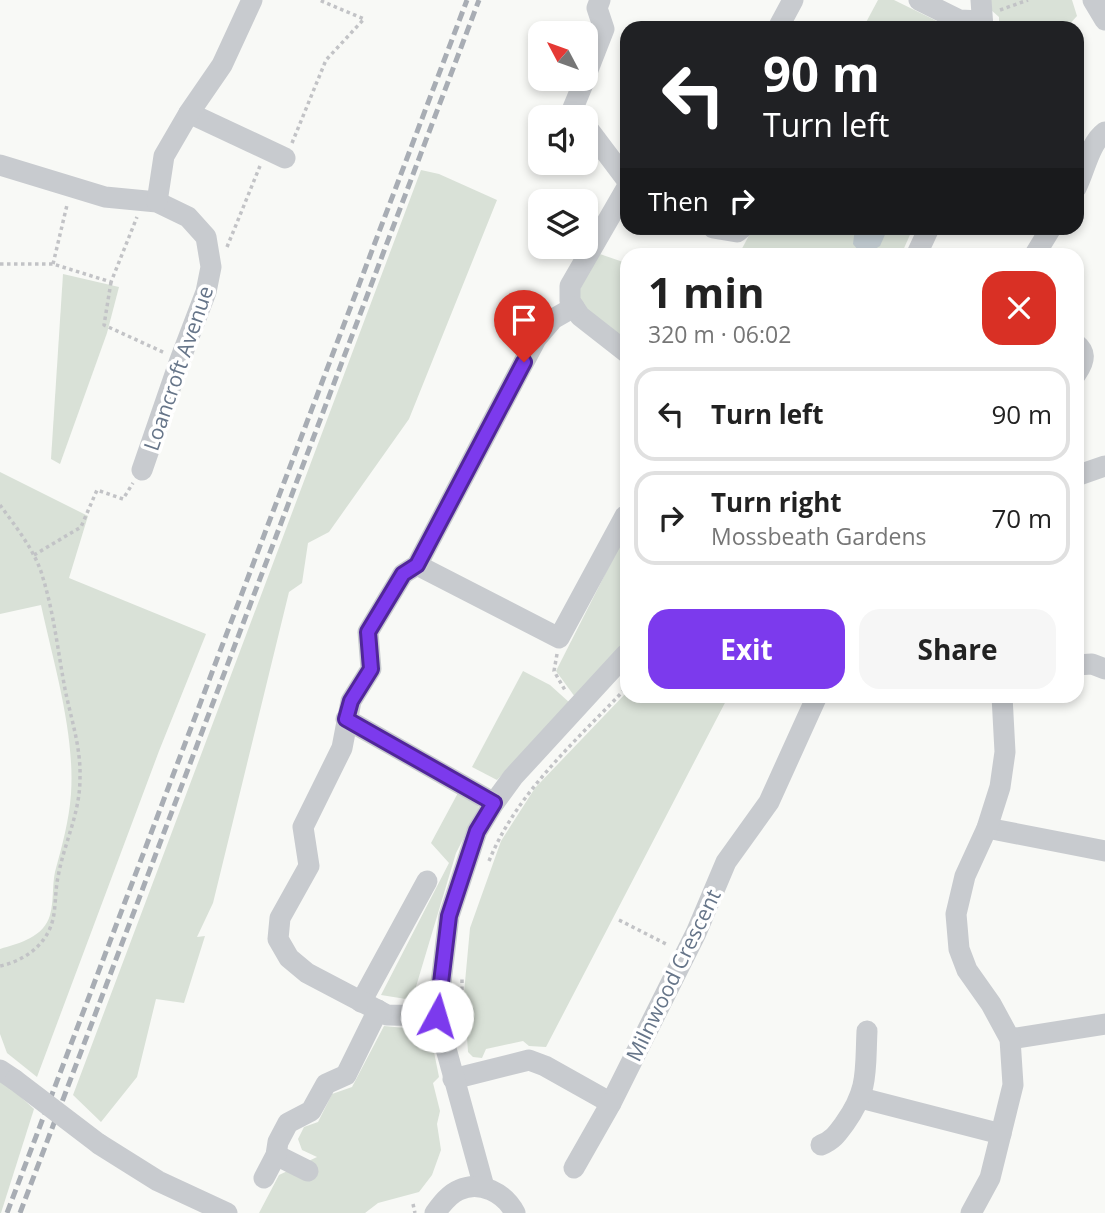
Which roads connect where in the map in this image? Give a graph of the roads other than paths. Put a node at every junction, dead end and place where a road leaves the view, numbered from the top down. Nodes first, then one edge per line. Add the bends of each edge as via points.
1 (252, 0) edge
2 (600, 0) edge
3 (793, 0) edge
4 (919, 0) edge
5 (1093, 0) edge
6 (982, 16) edge
7 (1105, 20) edge
8 (782, 21) edge
9 (598, 44) edge
10 (189, 113) junction
11 (1105, 132) edge
12 (598, 142) edge
13 (276, 154) road end
14 (0, 164) edge
15 (620, 171) edge
16 (1084, 174) edge
17 (620, 199) edge
18 (150, 202) junction
19 (574, 307) junction
20 (620, 347) edge
21 (1105, 466) edge
22 (142, 470) road end
23 (1084, 471) edge
24 (620, 525) edge
25 (417, 565) junction
26 (620, 660) edge
27 (1084, 664) edge
28 (1105, 669) edge
29 (814, 703) edge
30 (1002, 703) edge
31 (346, 719) junction
32 (494, 803) junction
33 (986, 828) junction
34 (1105, 851) edge
35 (428, 881) dead end
36 (369, 1006) junction
37 (437, 1016) junction
38 (1105, 1024) edge
39 (867, 1031) dead end
40 (1010, 1039) junction
41 (7, 1075) edge
42 (453, 1079) junction
43 (861, 1098) junction
44 (611, 1103) junction
45 (1001, 1134) junction
46 (821, 1145) dead end
47 (276, 1155) junction
48 (573, 1168) dead end
49 (308, 1171) dead end
50 (264, 1178) dead end
51 (484, 1187) junction
52 (227, 1213) edge
53 (435, 1213) edge
54 (515, 1213) edge
55 (971, 1213) edge

1 - 10 street via 222,65
2 - 9 street via 597,8 604,29
3 - 8 street
4 - 6 street via 959,20
5 - 7 street
10 - 13 street
10 - 18 street via 164,156
11 - 16 street via 1091,149
12 - 15 street
14 - 18 street, Loancroft Avenue via 105,197
17 - 19 street via 570,286
18 - 22 street, Loancroft Avenue via 188,217 206,237 211,267
19 - 20 street
19 - 25 street via 553,319 536,339
21 - 23 street
24 - 25 street via 559,638
25 - 31 street via 403,574 368,632 371,669 351,701
26 - 32 street
27 - 28 street
29 - 44 street, Milnwood Crescent via 769,802 726,862 686,954
30 - 33 street via 1005,752 1000,787
31 - 32 street
31 - 36 street via 342,748 303,827 309,866 280,918 278,939 289,958 307,973
32 - 37 street via 477,831 449,916
33 - 34 street
33 - 40 street via 965,876 956,914 967,970
35 - 36 street
36 - 37 street via 387,1015
36 - 47 street via 346,1075 326,1084 311,1111 288,1123
37 - 42 street
38 - 40 street
39 - 43 street
40 - 45 street via 1013,1085
41 - 52 street, bridge via 158,1181
42 - 44 street via 529,1060
42 - 51 street
43 - 45 street
43 - 46 street via 833,1140
44 - 48 street, Milnwood Crescent
45 - 55 street via 990,1178
47 - 49 street
47 - 50 street
51 - 53 street via 460,1189
51 - 54 street via 500,1195

